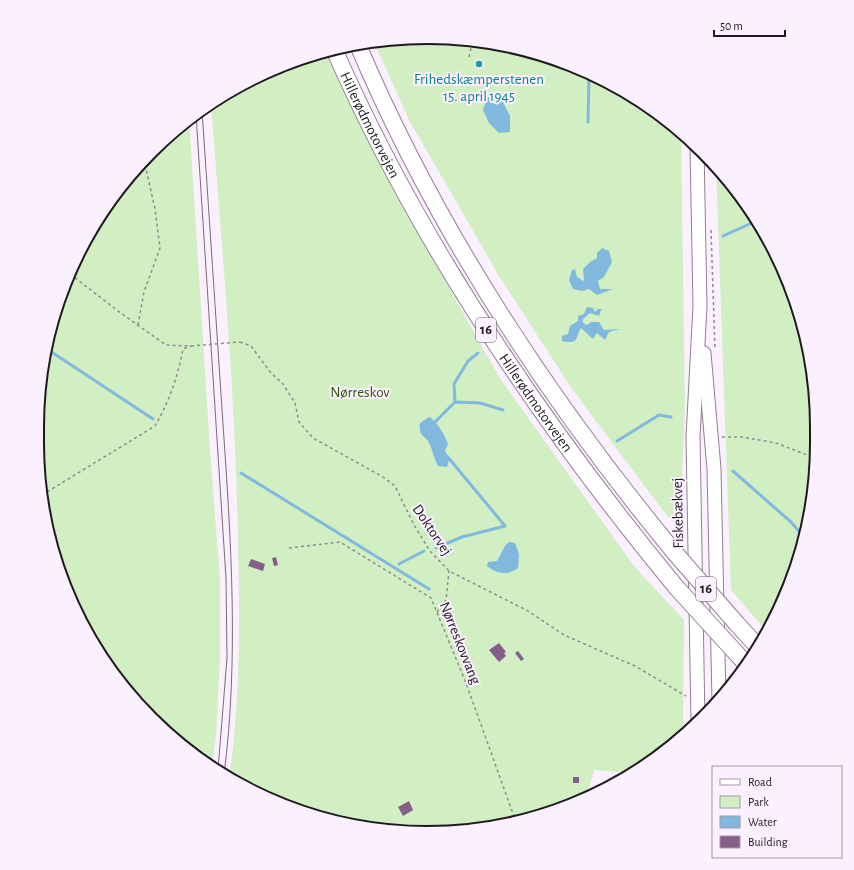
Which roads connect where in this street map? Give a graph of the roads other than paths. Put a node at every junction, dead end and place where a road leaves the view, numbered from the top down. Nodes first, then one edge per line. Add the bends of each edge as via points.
1 (360, 50) edge
2 (337, 55) edge
3 (697, 155) edge
4 (700, 306) junction
5 (754, 643) edge
6 (742, 659) edge
7 (719, 691) edge
8 (698, 714) edge

1 - 5 highway, Hillerødmotorvejen / 16, bridge via 405,146 489,296 532,364 605,466 674,553
2 - 6 highway, Hillerødmotorvejen / 16, bridge via 385,154 471,306 516,376 588,477 676,587
3 - 4 street, Fiskebækvej
4 - 7 street, Fiskebækvej via 714,469
4 - 8 street, Fiskebækvej via 693,436

